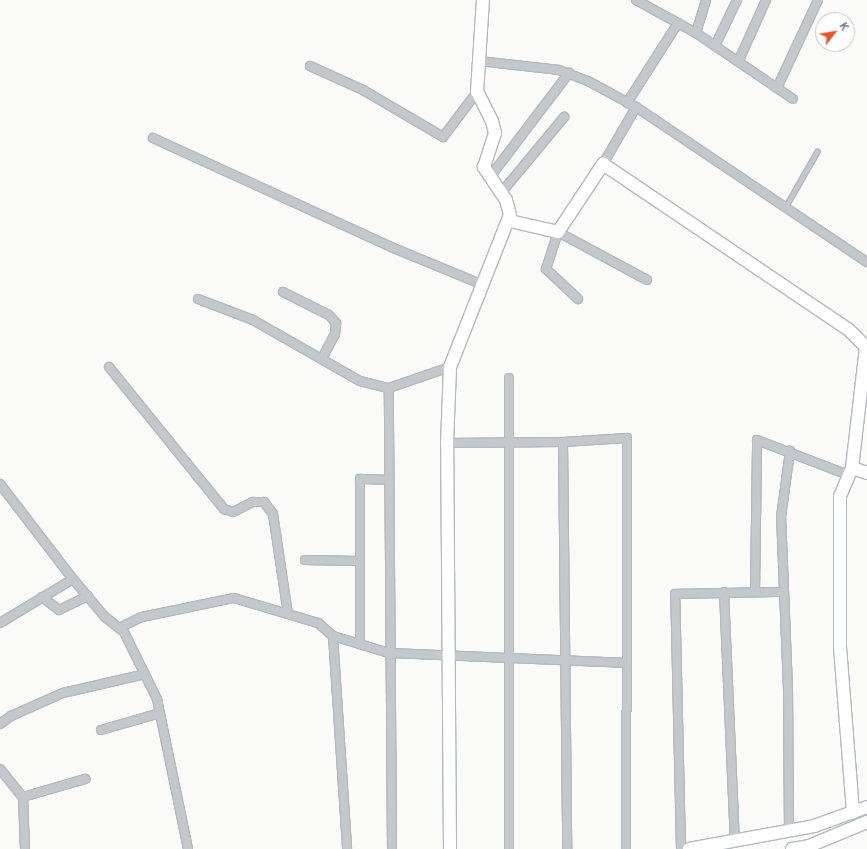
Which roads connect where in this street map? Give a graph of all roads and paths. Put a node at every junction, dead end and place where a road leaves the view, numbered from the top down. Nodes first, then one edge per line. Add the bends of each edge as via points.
1 (482, 0) edge
2 (636, 0) edge
3 (706, 0) edge
4 (737, 0) edge
5 (766, 0) edge
6 (818, 0) edge
7 (678, 23) junction
8 (696, 32) junction
9 (715, 46) junction
10 (738, 60) junction
11 (479, 61) junction
12 (310, 66) dead end
13 (569, 73) junction
14 (777, 88) junction
15 (478, 92) junction
16 (793, 99) dead end
17 (628, 103) junction
18 (636, 107) junction
19 (564, 117) dead end
20 (153, 138) dead end
21 (818, 150) dead end
22 (603, 164) junction
23 (490, 177) junction
24 (501, 193) junction
25 (786, 207) junction
26 (510, 221) junction
27 (558, 232) junction
28 (867, 262) edge
29 (647, 280) dead end
30 (483, 285) junction
31 (283, 292) dead end
32 (198, 299) dead end
33 (578, 299) dead end
34 (866, 346) edge
35 (322, 358) junction
36 (109, 367) dead end
37 (450, 367) junction
38 (509, 378) dead end
39 (389, 388) junction
40 (508, 442) junction
41 (563, 442) junction
42 (447, 443) junction
43 (790, 452) junction
44 (850, 471) junction
45 (867, 473) edge
46 (388, 480) junction
47 (0, 484) edge
48 (305, 560) dead end
49 (359, 561) junction
50 (73, 579) junction
51 (724, 592) junction
52 (754, 592) junction
53 (784, 592) junction
54 (88, 596) junction
55 (42, 597) junction
56 (288, 614) junction
57 (0, 623) edge
58 (119, 628) junction
59 (332, 636) junction
60 (360, 644) junction
61 (389, 653) junction
62 (448, 655) junction
63 (510, 658) junction
64 (565, 660) junction
65 (625, 663) junction
66 (145, 674) junction
67 (160, 712) junction
68 (0, 724) edge
69 (101, 730) dead end
70 (0, 769) edge
71 (85, 779) dead end
72 (23, 797) junction
73 (867, 807) edge
74 (853, 812) junction
75 (867, 822) edge
76 (789, 831) junction
77 (735, 841) junction
78 (25, 849) edge
79 (188, 849) edge
80 (347, 849) edge
81 (392, 849) edge
82 (450, 849) edge
83 (509, 849) edge
84 (567, 849) edge
85 (626, 849) edge
86 (681, 849) edge
87 (689, 849) edge
88 (792, 849) edge

1 - 11 street
2 - 7 street
3 - 8 street
4 - 9 street
5 - 10 street
6 - 14 street
7 - 8 street
7 - 17 street
8 - 9 street
9 - 10 street
10 - 14 street
11 - 13 street
11 - 15 street
12 - 15 street via 362,90 443,137
13 - 17 street
13 - 23 street
14 - 16 street
15 - 23 street via 494,127 494,139 483,162
17 - 18 street
18 - 22 street
18 - 25 street
19 - 24 street
20 - 30 street via 391,248
21 - 25 lane
22 - 27 street
22 - 34 street via 848,329
23 - 24 street
24 - 26 street via 509,207
25 - 28 street
26 - 27 street
26 - 30 street
27 - 29 street
27 - 33 street via 546,269
30 - 37 street
31 - 35 street via 329,315 336,323 334,334
32 - 35 street via 253,320
34 - 44 street
35 - 39 street via 360,381
36 - 56 street via 224,508 233,512 253,502 264,502 274,514
37 - 39 street
37 - 42 street
38 - 40 street
39 - 46 street
40 - 41 street
40 - 42 street
40 - 63 street
41 - 64 street
41 - 65 street via 627,438
42 - 62 street
43 - 44 street
43 - 52 street via 756,440
43 - 53 street via 781,517
44 - 45 street
44 - 74 street via 840,496 840,646
46 - 49 street via 360,479
46 - 61 street
47 - 50 street
48 - 49 street
49 - 60 street
50 - 54 street
50 - 55 street
51 - 52 street
51 - 77 street
51 - 86 street via 675,594
52 - 53 street
53 - 76 street
54 - 55 street via 59,610
54 - 58 street
55 - 57 street
56 - 58 street via 234,598 142,617
56 - 59 street via 318,623
58 - 66 street via 124,632
59 - 60 street
59 - 80 street
60 - 61 street
61 - 62 street
61 - 81 street
62 - 63 street
62 - 82 street
63 - 64 street
63 - 83 street
64 - 65 street
64 - 84 street
65 - 85 street
66 - 67 street
66 - 68 street via 63,693
67 - 69 street
67 - 79 street
70 - 72 street
71 - 72 street
72 - 78 street
73 - 74 street
74 - 76 street via 814,826
75 - 88 street via 808,846
76 - 77 street
77 - 87 street

